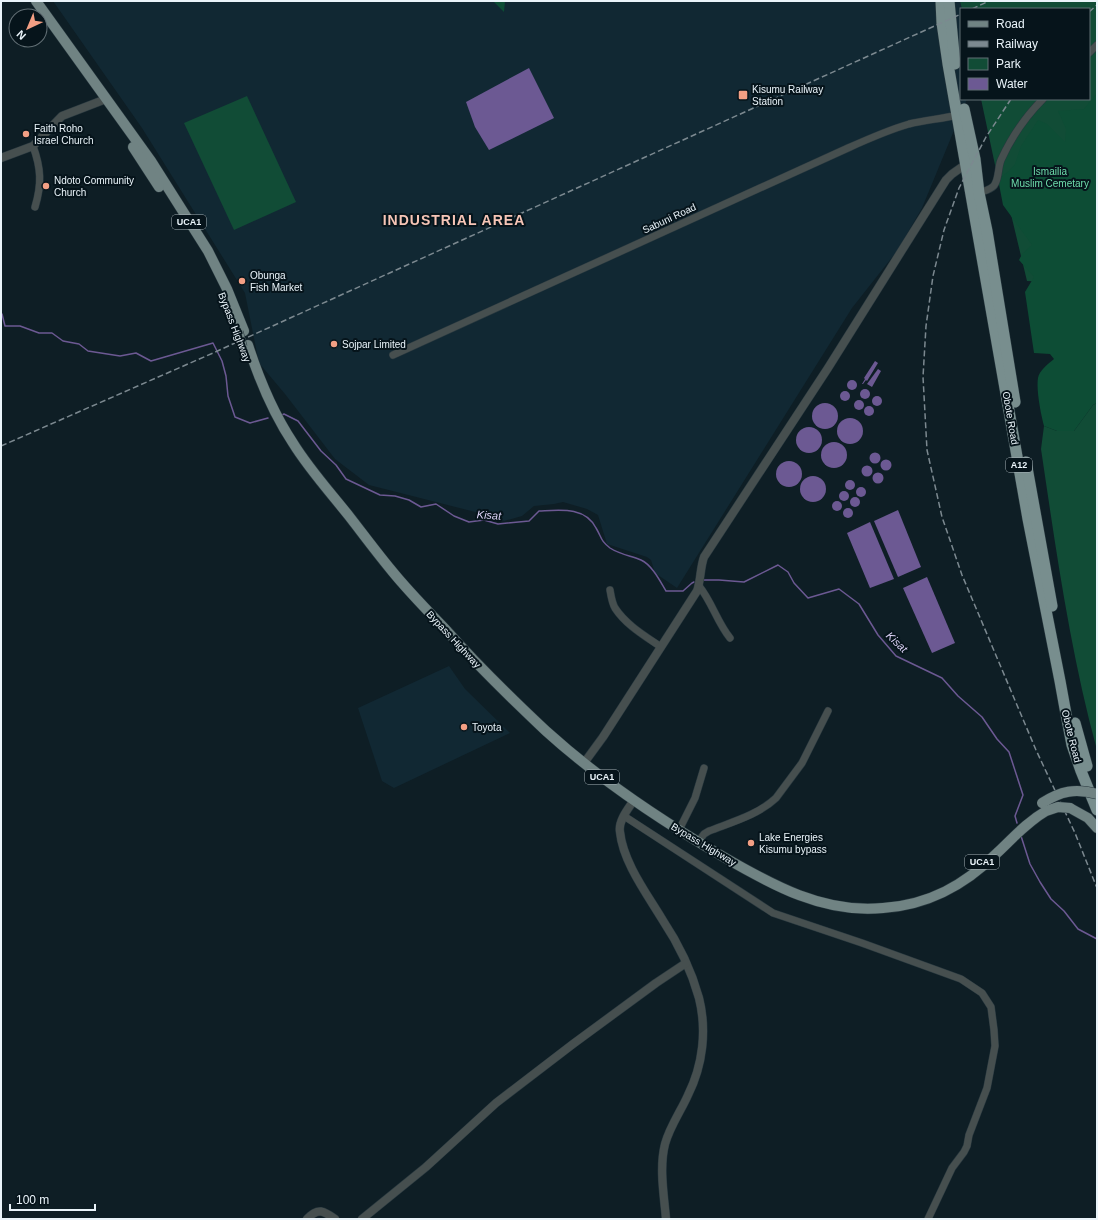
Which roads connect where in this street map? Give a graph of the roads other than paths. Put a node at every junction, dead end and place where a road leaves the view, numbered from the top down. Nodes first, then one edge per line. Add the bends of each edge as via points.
1 (36, 1) edge
2 (941, 1) edge
3 (949, 1) edge
4 (951, 63) junction
5 (960, 92) edge
6 (106, 99) junction
7 (962, 100) edge
8 (1042, 100) edge
9 (958, 115) junction
10 (33, 146) junction
11 (1, 158) edge
12 (971, 161) junction
13 (979, 193) junction
14 (35, 207) dead end
15 (394, 356) dead end
16 (698, 586) junction
17 (610, 590) dead end
18 (730, 638) dead end
19 (661, 647) junction
20 (828, 711) dead end
21 (584, 763) junction
22 (704, 768) dead end
23 (1097, 793) edge
24 (634, 800) junction
25 (1097, 810) edge
26 (624, 816) junction
27 (1097, 828) edge
28 (679, 830) junction
29 (698, 842) junction
30 (909, 903) junction
31 (686, 963) junction
32 (307, 1219) edge
33 (335, 1219) edge
34 (362, 1219) edge
35 (666, 1219) edge
36 (928, 1219) edge

1 - 6 main road, Bypass Highway / UCA1
2 - 4 highway, A12 via 942,23
3 - 4 highway, A12
4 - 5 highway, A12
4 - 9 highway, A12
6 - 10 street via 62,116
6 - 21 main road, Bypass Highway / UCA1, bridge via 118,123 209,266 241,332 262,399 291,451 359,536 372,547 481,668
7 - 12 highway, Obote Road / A12
8 - 13 street via 1032,110 1006,152 995,184
9 - 12 highway, Obote Road / A12
9 - 15 street, Sabuni Road via 908,125 848,148
10 - 11 street
10 - 14 street via 41,178
12 - 13 highway, Obote Road / A12
12 - 16 street via 946,180 828,368 704,557
12 - 25 highway, Obote Road / A12 via 1028,519 1074,752
13 - 23 highway, Obote Road / A12 via 1058,643 1074,722
16 - 18 street
16 - 19 street
17 - 19 street via 615,608 623,618
19 - 21 street
20 - 29 street via 802,763 776,798 747,816 709,831
21 - 24 main road, Bypass Highway / UCA1
22 - 28 street via 695,798
23 - 30 main road, UCA1, bridge via 1072,791 1050,798 969,872
24 - 26 street
24 - 28 main road, Bypass Highway / UCA1
26 - 31 street via 619,832 632,868
26 - 36 street, Bypass Highway via 773,913 961,980 982,993 991,1006 995,1046 987,1088 967,1146 952,1168
27 - 30 main road, UCA1, bridge via 1088,818 1070,808 1058,807 1046,811 1030,822 980,870 945,891
28 - 29 main road, Bypass Highway / UCA1
29 - 30 main road, Bypass Highway / UCA1 via 760,877 815,902 854,909 892,907
31 - 34 street via 496,1103 426,1167
31 - 35 street via 699,998 703,1021 703,1047 689,1094 669,1131 665,1145 662,1163
32 - 33 street via 313,1213 321,1211

